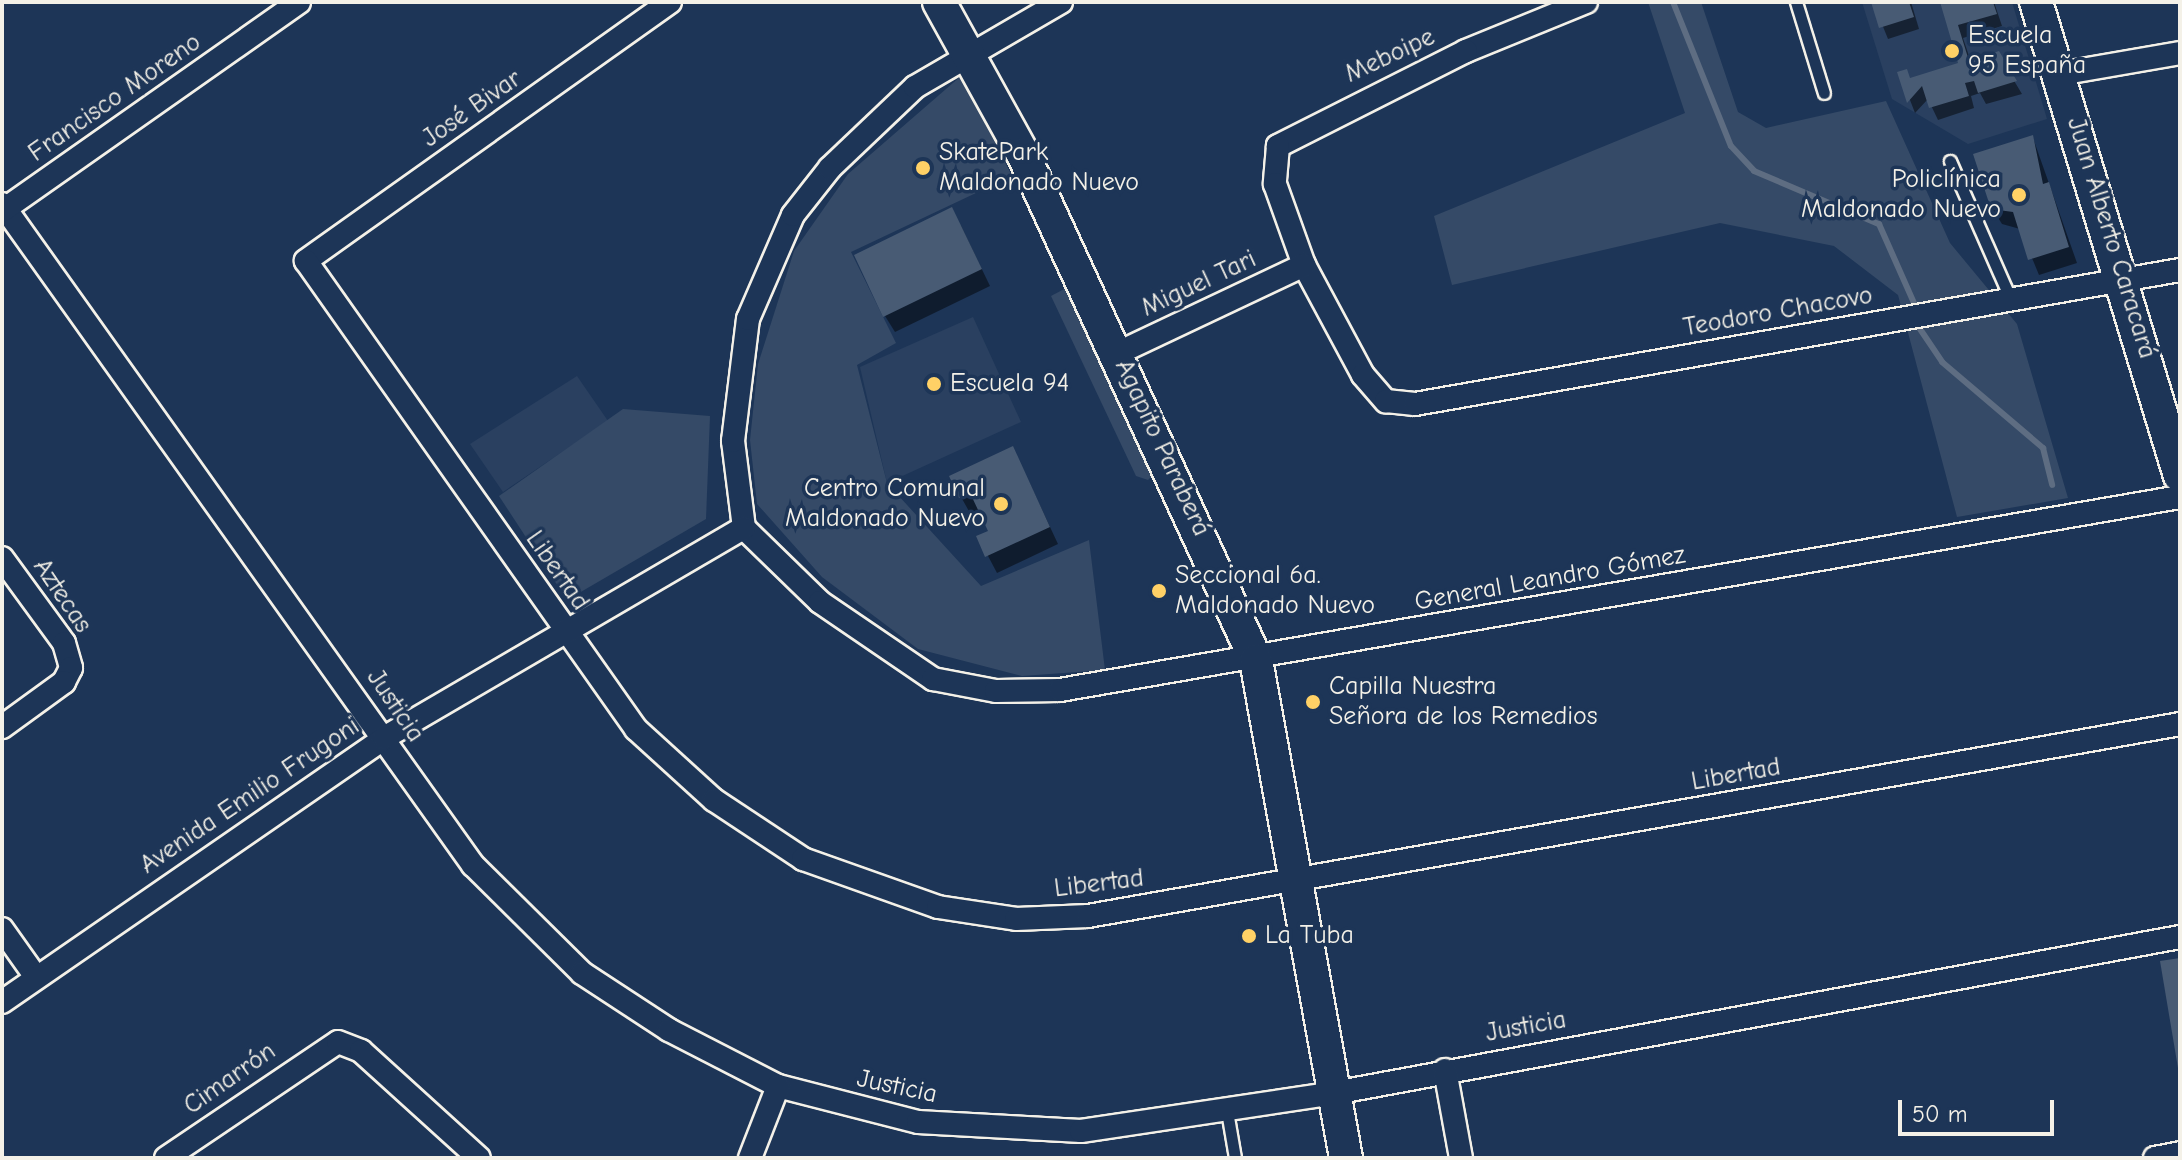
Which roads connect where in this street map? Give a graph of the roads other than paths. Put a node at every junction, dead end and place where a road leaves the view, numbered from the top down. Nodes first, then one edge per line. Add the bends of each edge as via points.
1 (299, 2) edge
2 (670, 2) edge
3 (939, 2) edge
4 (1061, 2) edge
5 (1586, 2) edge
6 (1796, 2) edge
7 (2036, 2) edge
8 (969, 52) junction
9 (2180, 53) edge
10 (2059, 74) junction
11 (1824, 93) dead end
12 (1950, 161) dead end
13 (3, 208) edge
14 (306, 261) joint
15 (1304, 265) junction
16 (2180, 270) edge
17 (2123, 279) junction
18 (2011, 300) junction
19 (1118, 353) junction
20 (2180, 476) edge
21 (2180, 497) edge
22 (744, 528) junction
23 (2, 558) edge
24 (568, 636) junction
25 (1256, 660) junction
26 (2180, 724) edge
27 (2, 727) edge
28 (384, 738) junction
29 (1297, 882) junction
30 (2, 929) edge
31 (2180, 937) edge
32 (36, 977) junction
33 (2, 1002) edge
34 (1445, 1070) junction
35 (778, 1086) junction
36 (1334, 1093) junction
37 (1227, 1111) junction
38 (2180, 1153) edge
39 (166, 1158) edge
40 (479, 1158) edge
41 (750, 1158) edge
42 (1235, 1158) edge
43 (1346, 1158) edge
44 (1461, 1158) edge
45 (2155, 1158) edge

1 - 13 street, Francisco Moreno
2 - 14 street, José Bivar
3 - 8 street, Agapito Paraberá
4 - 8 street
5 - 15 street, Meboipe via 1286,137 1274,157 1275,184
6 - 11 lane
7 - 10 street, Juan Alberto Caracará
8 - 19 street, Agapito Paraberá
8 - 22 street via 915,87 830,168 768,264 748,319 733,441
9 - 10 street
10 - 17 street, Juan Alberto Caracará
12 - 18 lane
13 - 28 street, Justicia
14 - 24 street, Libertad
15 - 18 street, Teodoro Chacovo via 1363,375 1386,401 1415,404
15 - 19 street, Miguel Tari
16 - 17 street, Teodoro Chacovo
17 - 18 street, Teodoro Chacovo
17 - 20 street, Juan Alberto Caracará
19 - 25 street, Agapito Paraberá
21 - 25 street, General Leandro Gómez
22 - 24 street, Avenida Emilio Frugoni
22 - 25 street, General Leandro Gómez via 820,602 933,679 996,691 1060,690
23 - 27 street, Aztecas via 64,643 71,668 64,682
24 - 28 street, Avenida Emilio Frugoni
24 - 29 street, Libertad via 636,729 714,800 803,859 895,897 980,915 1052,919
25 - 29 street, Agapito Paraberá
26 - 29 street, Libertad
28 - 32 street, Avenida Emilio Frugoni
28 - 35 street, Justicia via 473,865 582,973 669,1030
29 - 36 street, Agapito Paraberá
30 - 32 street
31 - 34 street, Justicia
32 - 33 street, Avenida Emilio Frugoni
34 - 36 street, Justicia
34 - 44 street
35 - 37 street, Justicia via 918,1122 982,1130 1081,1131
35 - 41 street
36 - 37 street, Justicia
36 - 43 street, Agapito Paraberá
37 - 42 lane
38 - 45 street
39 - 40 street, Cimarrón via 326,1046 346,1043

